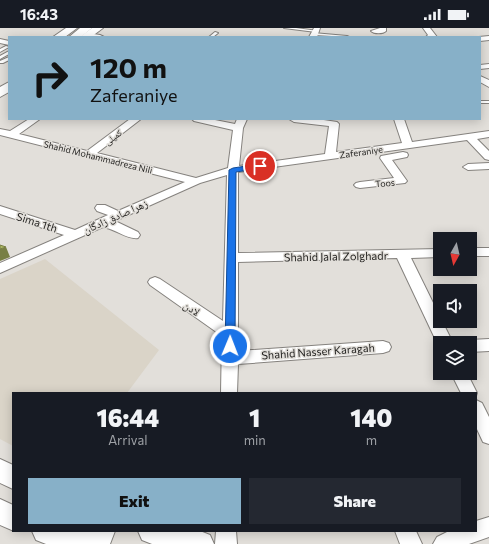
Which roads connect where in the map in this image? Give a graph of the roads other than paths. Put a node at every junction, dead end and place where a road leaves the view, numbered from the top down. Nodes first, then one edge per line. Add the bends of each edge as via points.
1 (72, 28) edge
2 (98, 28) edge
3 (286, 28) edge
4 (383, 28) edge
5 (420, 28) edge
6 (426, 28) edge
7 (374, 31) dead end
8 (85, 32) edge
9 (216, 33) dead end
10 (315, 33) edge
11 (60, 36) edge
12 (71, 36) edge
13 (97, 36) edge
14 (212, 36) edge
15 (339, 36) edge
16 (432, 36) edge
17 (0, 42) edge
18 (8, 45) edge
19 (0, 51) edge
20 (8, 87) edge
21 (0, 93) edge
22 (34, 120) edge
23 (135, 120) edge
24 (208, 120) edge
25 (313, 120) edge
26 (399, 120) edge
27 (326, 121) edge
28 (240, 123) edge
29 (0, 132) edge
30 (489, 134) edge
31 (11, 135) junction
32 (469, 136) junction
33 (403, 146) junction
34 (89, 154) junction
35 (330, 156) junction
36 (489, 157) edge
37 (489, 166) edge
38 (468, 168) dead end
39 (233, 170) junction
40 (196, 181) junction
41 (360, 185) dead end
42 (101, 208) dead end
43 (0, 210) edge
44 (118, 215) junction
45 (101, 223) junction
46 (75, 234) junction
47 (134, 235) dead end
48 (477, 252) edge
49 (489, 252) edge
50 (433, 253) edge
51 (402, 254) junction
52 (231, 258) junction
53 (0, 268) edge
54 (155, 282) dead end
55 (230, 333) junction
56 (442, 336) edge
57 (489, 345) edge
58 (477, 346) edge
59 (383, 347) dead end
60 (230, 358) junction
61 (462, 380) edge
62 (229, 392) edge
63 (468, 392) edge
64 (477, 410) edge
65 (489, 436) edge
66 (0, 470) edge
67 (12, 477) edge
68 (0, 511) edge
69 (12, 518) edge
70 (489, 527) edge
71 (477, 531) edge
72 (48, 532) edge
73 (102, 532) edge
74 (155, 532) edge
75 (226, 532) edge
76 (405, 532) edge
77 (473, 532) edge
78 (90, 544) edge
79 (97, 544) edge
80 (201, 544) edge
81 (226, 544) edge
82 (411, 544) edge
83 (444, 544) edge

1 - 11 main road
2 - 8 main road
3 - 10 lane
4 - 7 street via 383,31
5 - 6 street
6 - 16 street
8 - 12 main road
8 - 13 street
9 - 14 lane
10 - 15 lane
17 - 18 street
18 - 19 lane
20 - 21 main road
22 - 31 street
23 - 34 street, کمیلی
24 - 28 street
25 - 27 street
26 - 33 street
27 - 35 street via 334,124
28 - 39 street
29 - 31 street, Shahid Mohammadreza Nili
30 - 32 street, Zaferaniye
31 - 34 street, Shahid Mohammadreza Nili
32 - 33 street, Zaferaniye
32 - 36 street
33 - 35 street, Zaferaniye
33 - 41 street, Toos via 403,155 385,158 401,181
34 - 40 street, Shahid Mohammadreza Nili
35 - 39 street, Zaferaniye
37 - 38 street
39 - 40 street, زهرا صادق زادگان
39 - 52 street
40 - 44 street, زهرا صادق زادگان
42 - 44 street
43 - 46 street, Sima 1th
44 - 45 street, زهرا صادق زادگان
45 - 46 street, زهرا صادق زادگان
45 - 47 street via 115,225
46 - 53 street, زهرا صادق زادگان
48 - 49 street
50 - 51 street, Shahid Jalal Zolghadr
51 - 52 street, Shahid Jalal Zolghadr
51 - 56 street
52 - 55 street
54 - 55 street, لادن
55 - 60 street
57 - 58 street
59 - 60 street, Shahid Nasser Karagah
60 - 62 street
61 - 63 street
64 - 65 street
66 - 67 street
68 - 69 street
70 - 71 street
72 - 78 street
73 - 79 street
74 - 80 street
75 - 81 street
76 - 82 street
77 - 83 street

